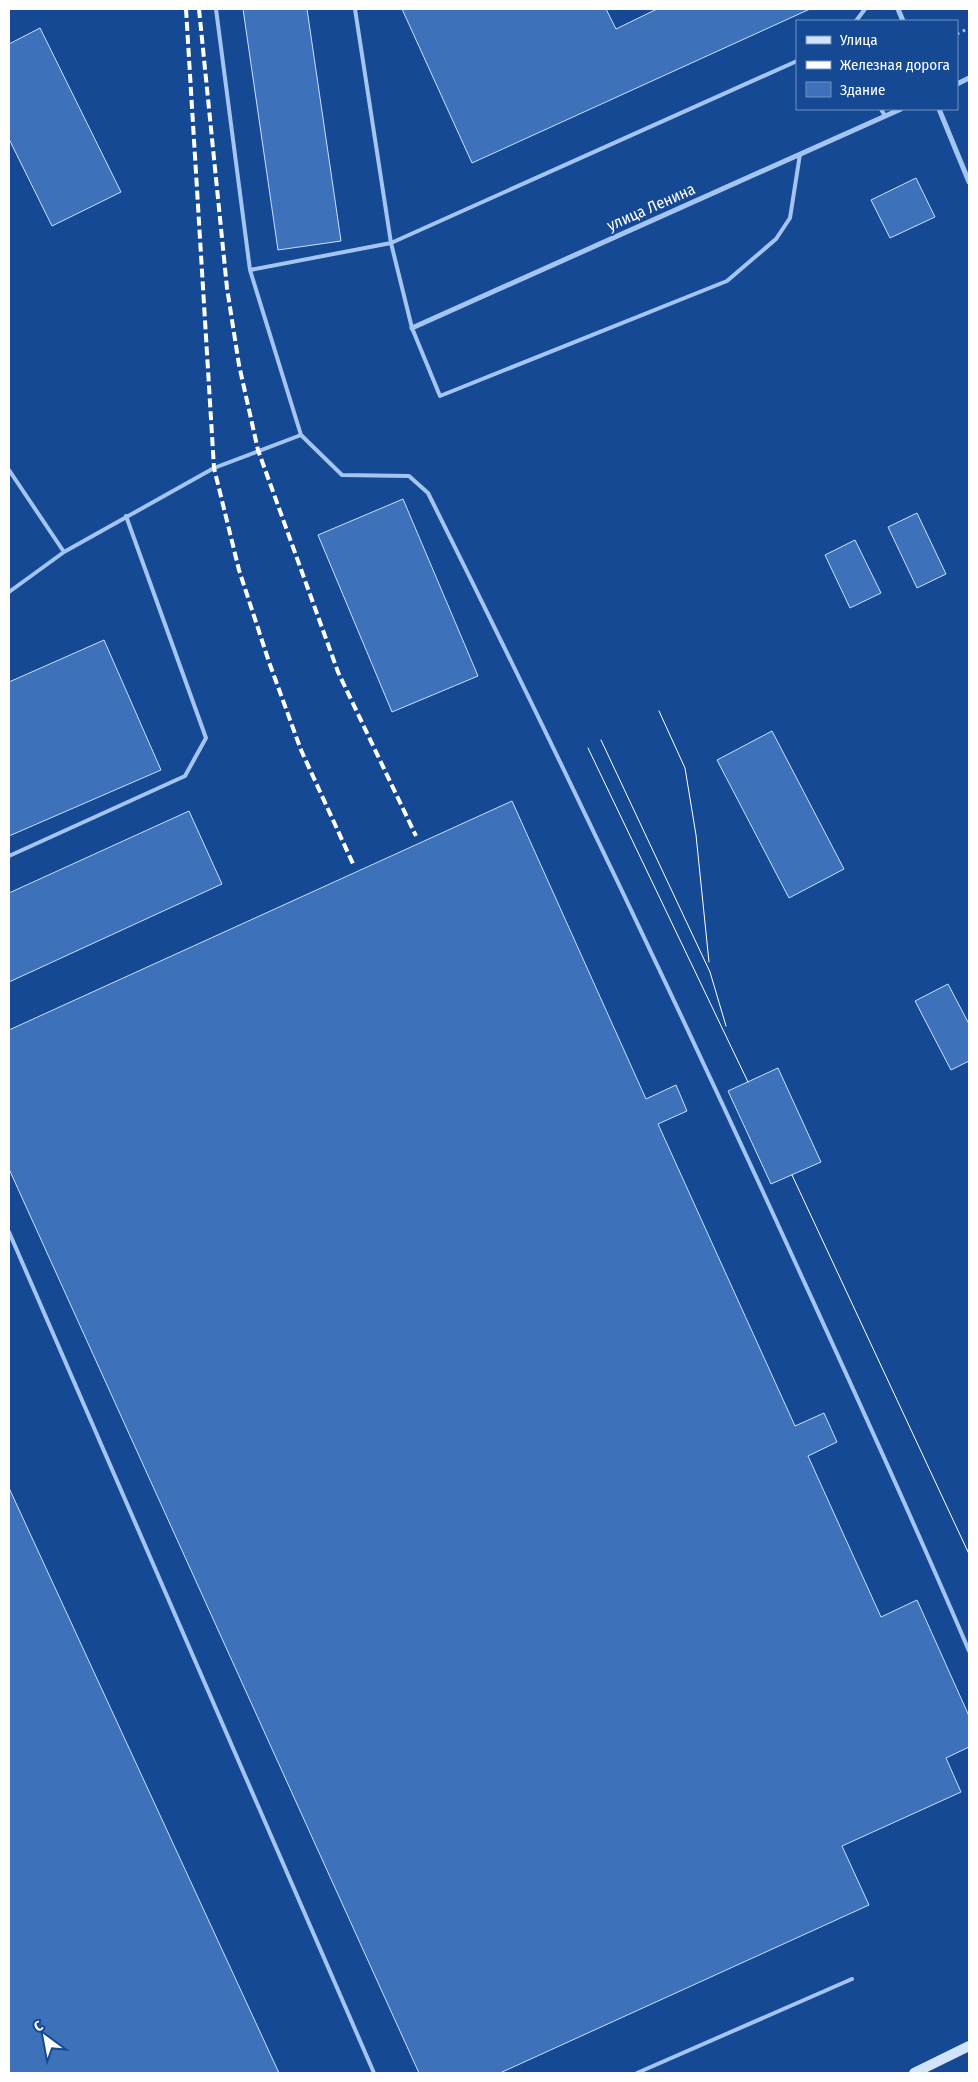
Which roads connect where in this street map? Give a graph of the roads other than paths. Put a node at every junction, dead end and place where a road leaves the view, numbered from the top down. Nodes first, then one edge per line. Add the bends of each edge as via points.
1 (216, 9) edge
2 (355, 9) edge
3 (865, 9) edge
4 (857, 20) edge
5 (796, 61) edge
6 (882, 110) edge
7 (899, 110) edge
8 (939, 110) edge
9 (885, 116) junction
10 (800, 154) junction
11 (969, 182) edge
12 (391, 243) junction
13 (250, 270) junction
14 (412, 328) junction
15 (301, 435) junction
16 (9, 470) edge
17 (126, 516) junction
18 (64, 552) junction
19 (9, 592) edge
20 (9, 856) edge
21 (9, 1232) edge
22 (969, 1651) edge
23 (852, 1979) dead end
24 (969, 2046) edge
25 (374, 2073) edge
26 (637, 2073) edge
27 (914, 2073) edge

1 - 13 lane
2 - 12 lane
3 - 4 lane
5 - 12 lane
6 - 9 lane
7 - 9 street, улица Ленина
8 - 11 street
9 - 10 street, улица Ленина
10 - 14 street, улица Ленина
10 - 14 lane via 790,218 776,239 727,281 440,396
12 - 13 lane
12 - 14 lane
13 - 15 lane
15 - 17 lane via 214,468
15 - 22 lane via 342,474 409,476 428,493 541,720 710,1077 926,1549
16 - 18 lane
17 - 18 lane
17 - 20 lane via 206,738 185,776
18 - 19 lane
21 - 25 lane
23 - 26 lane
24 - 27 main road

